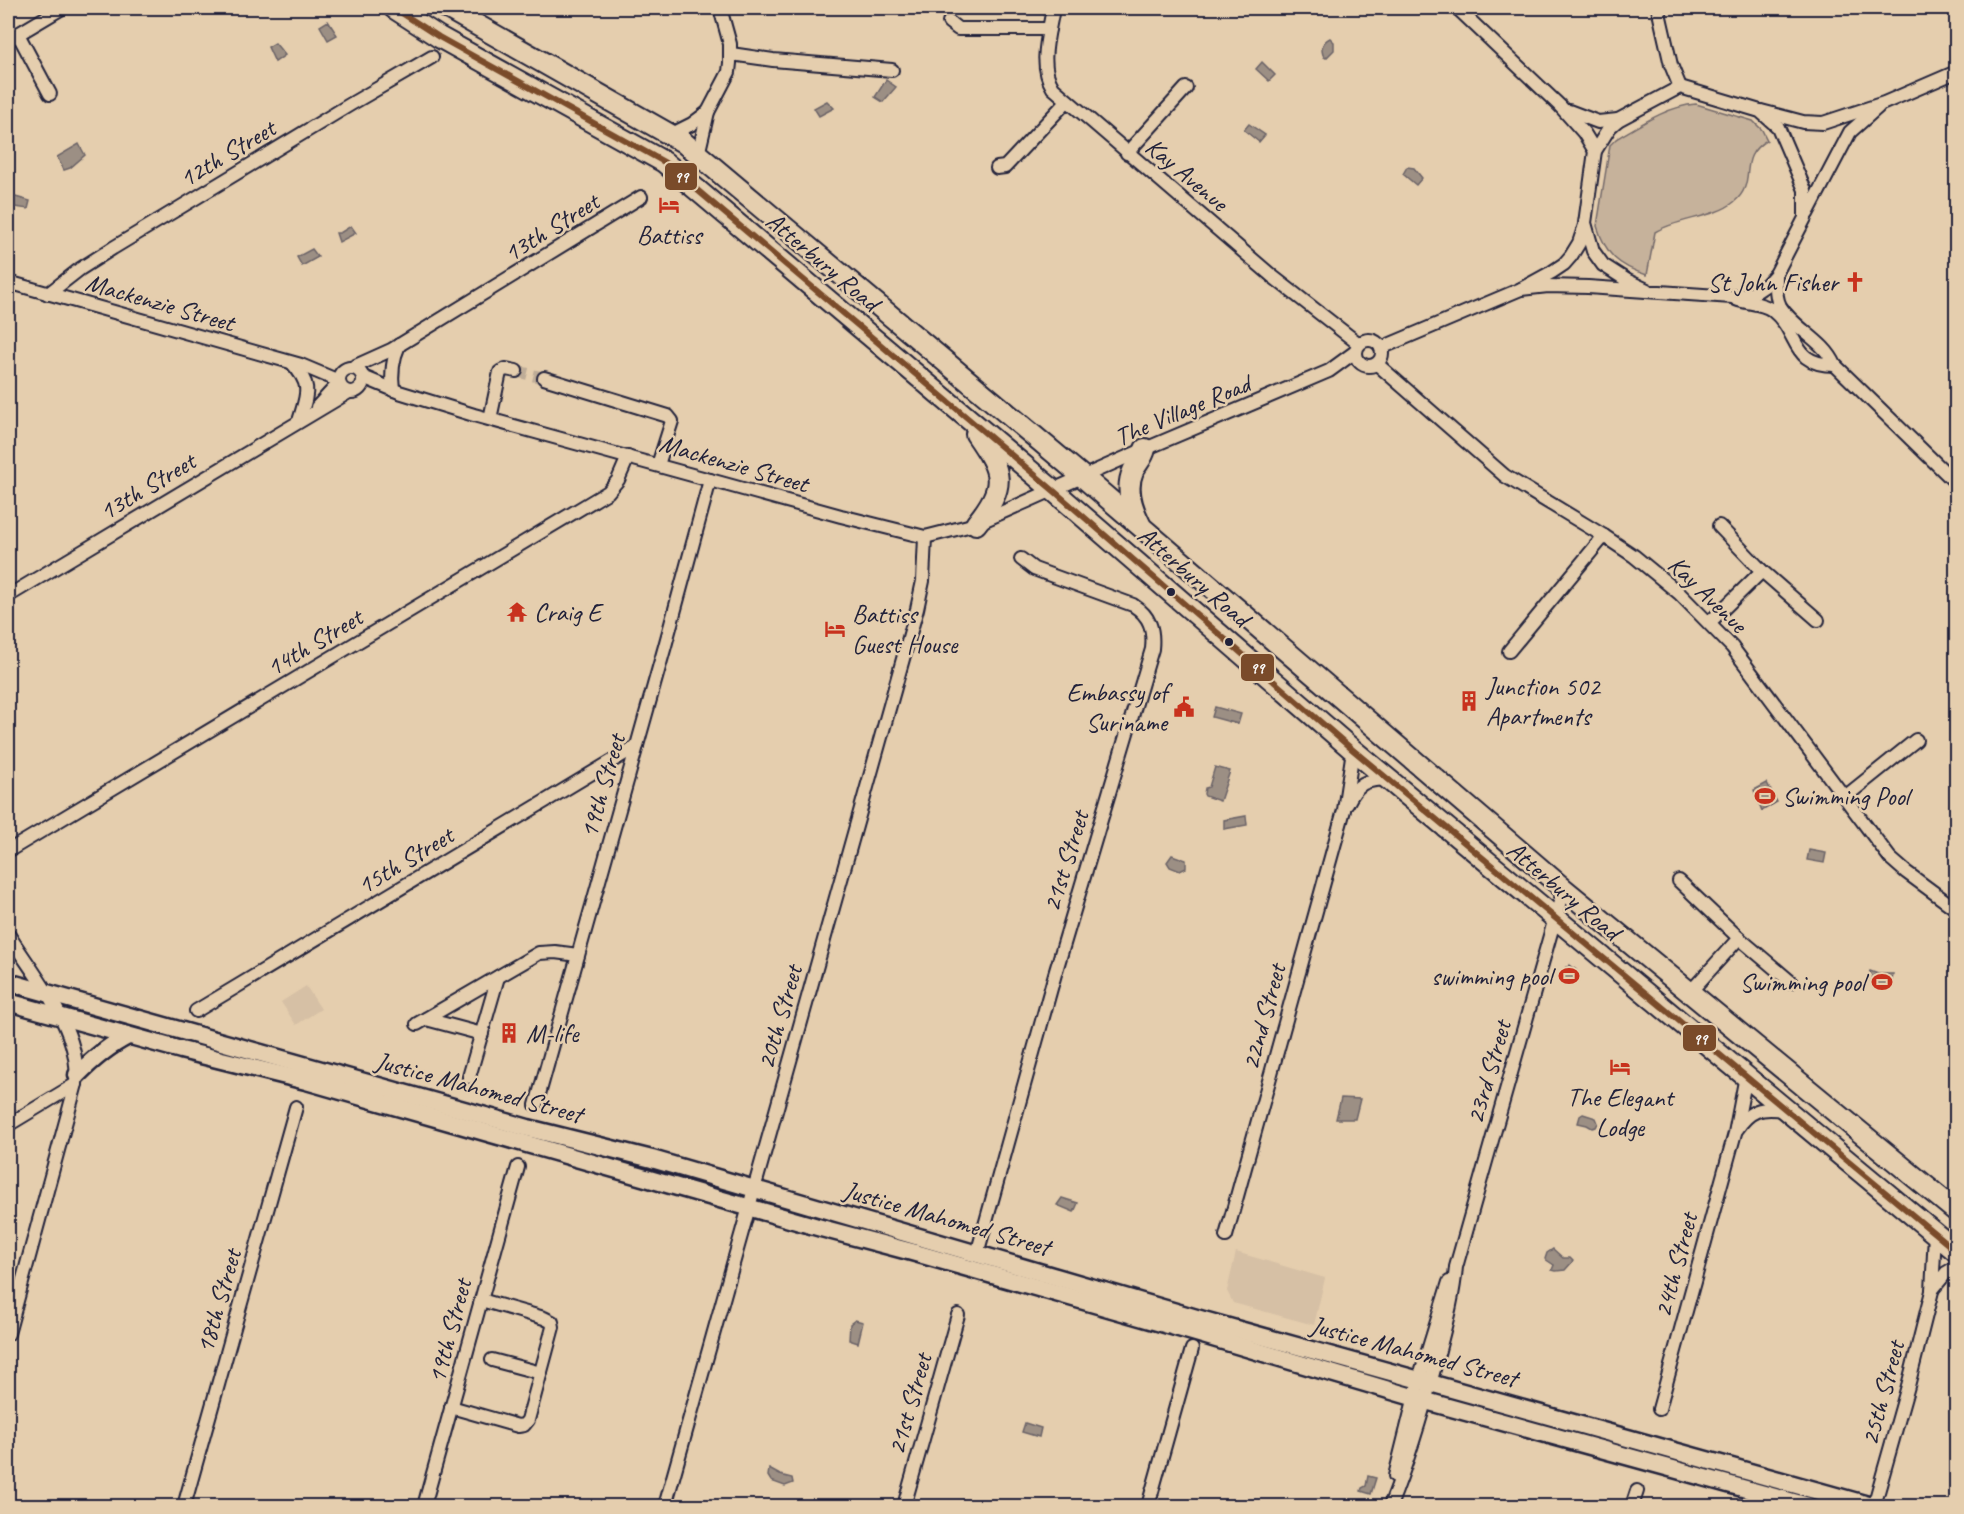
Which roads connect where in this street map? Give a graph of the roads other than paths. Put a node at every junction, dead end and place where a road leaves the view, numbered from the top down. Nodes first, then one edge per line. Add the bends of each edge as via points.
1 (62, 8) edge
2 (394, 8) edge
3 (447, 8) edge
4 (720, 8) edge
5 (1053, 8) edge
6 (1457, 8) edge
7 (1658, 8) edge
8 (949, 22) dead end
9 (1049, 29) junction
10 (13, 37) edge
11 (731, 54) junction
12 (432, 57) dead end
13 (892, 70) dead end
14 (1956, 72) edge
15 (1680, 87) junction
16 (1186, 88) dead end
17 (50, 93) dead end
18 (1067, 101) junction
19 (1884, 103) junction
20 (1560, 106) junction
21 (1760, 111) junction
22 (708, 112) junction
23 (1618, 120) junction
24 (670, 135) junction
25 (1595, 152) junction
26 (1127, 153) junction
27 (698, 155) junction
28 (996, 168) dead end
29 (641, 197) dead end
30 (1805, 218) junction
31 (1585, 223) junction
32 (1776, 274) junction
33 (8, 282) edge
34 (1521, 289) junction
35 (1647, 290) junction
36 (48, 294) junction
37 (1732, 297) junction
38 (1786, 318) junction
39 (395, 348) junction
40 (1357, 348) junction
41 (1381, 348) junction
42 (297, 364) junction
43 (1370, 365) junction
44 (1835, 365) junction
45 (516, 371) dead end
46 (1329, 371) junction
47 (343, 376) junction
48 (362, 377) junction
49 (544, 378) tunnel mouth
50 (353, 391) junction
51 (396, 391) junction
52 (948, 401) junction
53 (304, 418) junction
54 (490, 419) junction
55 (1145, 449) junction
56 (628, 457) junction
57 (658, 465) junction
58 (1083, 477) junction
59 (710, 480) junction
60 (1956, 483) edge
61 (1054, 491) junction
62 (976, 524) junction
63 (1141, 526) junction
64 (1719, 526) dead end
65 (1604, 536) junction
66 (926, 537) junction
67 (1021, 559) dead end
68 (1762, 571) junction
69 (8, 596) edge
70 (1818, 620) dead end
71 (1709, 623) junction
72 (1509, 651) dead end
73 (1916, 740) dead end
74 (637, 746) junction
75 (1353, 750) junction
76 (1388, 779) junction
77 (1845, 797) junction
78 (1344, 810) junction
79 (8, 851) edge
80 (1679, 881) dead end
81 (1564, 890) junction
82 (1956, 909) edge
83 (1554, 918) junction
84 (8, 934) edge
85 (1739, 938) junction
86 (578, 955) junction
87 (498, 977) junction
88 (8, 982) edge
89 (1791, 982) dead end
90 (1691, 991) junction
91 (50, 994) junction
92 (8, 1002) edge
93 (196, 1011) dead end
94 (59, 1017) junction
95 (482, 1034) junction
96 (128, 1036) junction
97 (1746, 1076) junction
98 (469, 1077) dead end
99 (77, 1079) junction
100 (536, 1105) dead end
101 (296, 1107) dead end
102 (1787, 1110) junction
103 (8, 1125) edge
104 (1735, 1133) junction
105 (518, 1167) dead end
106 (754, 1188) junction
107 (749, 1206) junction
108 (1956, 1211) edge
109 (1935, 1234) junction
110 (1226, 1236) dead end
111 (1956, 1251) edge
112 (977, 1254) junction
113 (1956, 1267) edge
114 (1932, 1291) junction
115 (481, 1300) junction
116 (958, 1315) dead end
117 (8, 1334) edge
118 (1192, 1349) dead end
119 (492, 1360) dead end
120 (541, 1373) junction
121 (1425, 1381) junction
122 (1420, 1399) junction
123 (451, 1407) junction
124 (1659, 1409) dead end
125 (1637, 1491) dead end
126 (184, 1506) edge
127 (424, 1506) edge
128 (665, 1506) edge
129 (904, 1506) edge
130 (1148, 1506) edge
131 (1389, 1506) edge
132 (1632, 1506) edge
133 (1808, 1506) edge
134 (1873, 1506) edge

1 - 10 street
2 - 52 main road, Atterbury Road via 664,162
3 - 24 main road, Atterbury Road
4 - 11 street
5 - 9 street, Kay Avenue
6 - 20 street
7 - 15 street
8 - 9 street via 958,29
9 - 18 street, Kay Avenue via 1046,77
10 - 17 street
11 - 13 street
11 - 22 street via 729,72
12 - 36 street, 12th Street via 113,248
14 - 19 street
15 - 21 street
15 - 23 street
16 - 26 street
18 - 26 street, Kay Avenue
18 - 28 street via 1005,167
19 - 21 street via 1823,123
19 - 30 street via 1850,132
20 - 23 street via 1592,121
20 - 25 street
21 - 30 street via 1778,127 1804,190
22 - 24 street
22 - 27 street
23 - 25 street
24 - 27 main road, Atterbury Road
25 - 31 street
26 - 40 street, Kay Avenue
27 - 58 main road, Atterbury Road
29 - 39 street, 13th Street
30 - 32 street
31 - 34 street via 1579,243 1564,264
31 - 35 street via 1593,251 1603,266
32 - 37 street via 1754,294
32 - 38 street via 1778,300
33 - 36 street, Mackenzie Street
34 - 35 street via 1562,286
34 - 41 street
35 - 37 street
36 - 42 street, Mackenzie Street
37 - 38 street via 1769,308
38 - 44 street via 1823,348
38 - 44 street via 1800,351 1810,361
39 - 47 street, 13th Street
39 - 48 street, 13th Street
39 - 51 street via 392,376
40 - 41 street via 1362,341 1371,340
40 - 43 street via 1357,360
40 - 46 street
41 - 43 street via 1382,357
42 - 47 street, Mackenzie Street
42 - 53 street via 307,387
43 - 46 street
43 - 65 street, Kay Avenue via 1505,476
44 - 60 street
45 - 54 street via 500,372
46 - 55 street, The Village Road
47 - 48 street via 358,370
47 - 50 street via 343,389
47 - 53 street, 13th Street
48 - 50 street via 361,386
48 - 51 street, Mackenzie Street
49 - 57 street via 668,416 672,421
50 - 51 street, Mackenzie Street
50 - 53 street, 13th Street
51 - 54 street, Mackenzie Street
52 - 61 main road, Atterbury Road
52 - 62 main road via 975,432 994,461 998,476 991,505
53 - 69 street, 13th Street
54 - 56 street, Mackenzie Street
55 - 58 street, The Village Road
55 - 63 main road via 1132,474 1129,491
56 - 57 street, Mackenzie Street
56 - 79 street, 14th Street via 608,492
57 - 59 street, Mackenzie Street
58 - 61 street, The Village Road
58 - 63 main road, Atterbury Road
59 - 66 street, Mackenzie Street
59 - 74 street, 19th Street
61 - 62 street, Mackenzie Street
61 - 75 main road, Atterbury Road
62 - 66 street, Mackenzie Street
63 - 81 main road, Atterbury Road
64 - 68 street
65 - 71 street, Kay Avenue via 1665,580
65 - 72 street
66 - 106 street, 20th Street via 917,609
67 - 112 street, 21st Street via 1034,569 1133,605 1149,619 1153,638
68 - 70 street
68 - 71 street
71 - 77 street, Kay Avenue via 1750,670
73 - 77 street
74 - 86 street, 19th Street
74 - 93 street, 15th Street
75 - 76 main road, Atterbury Road
75 - 78 street, 22nd Street
76 - 78 street, 22nd Street via 1359,784
76 - 83 main road, Atterbury Road
77 - 82 street, Kay Avenue via 1893,860
78 - 110 street, 22nd Street
80 - 85 street
81 - 83 street, 23rd Street
81 - 90 main road, Atterbury Road
83 - 97 main road, Atterbury Road
83 - 121 street, 23rd Street via 1456,1267 1445,1293
84 - 91 street
85 - 89 street
85 - 90 street
86 - 87 street via 539,953
86 - 100 street, 19th Street
87 - 95 street
87 - 95 street via 421,1021
88 - 91 main road, Justice Mahomed Street
90 - 108 main road, Atterbury Road
91 - 94 street
91 - 106 main road, Justice Mahomed Street
92 - 94 main road, Justice Mahomed Street
94 - 96 main road, Justice Mahomed Street
94 - 99 street via 74,1048
95 - 98 street
96 - 99 main road via 98,1054
96 - 107 main road, Justice Mahomed Street via 306,1081
97 - 102 main road, Atterbury Road
97 - 104 street, 24th Street
99 - 103 street
99 - 117 street
101 - 126 street, 18th Street
102 - 104 street, 24th Street via 1753,1112
102 - 109 main road, Atterbury Road
104 - 124 street, 24th Street
105 - 115 street, 19th Street
106 - 107 street, 20th Street
106 - 112 main road, Justice Mahomed Street
107 - 122 main road, Justice Mahomed Street
107 - 128 street, 20th Street
109 - 111 main road, Atterbury Road
109 - 114 street, 25th Street
112 - 121 main road, Justice Mahomed Street
113 - 114 street, 25th Street
114 - 134 street, 25th Street
115 - 120 street via 552,1322
115 - 123 street, 19th Street
116 - 129 street, 21st Street
118 - 130 street
119 - 120 street
120 - 123 street via 524,1425
121 - 122 street, 23rd Street
121 - 134 main road, Justice Mahomed Street
122 - 131 street, 23rd Street via 1411,1451
122 - 133 main road, Justice Mahomed Street
123 - 127 street, 19th Street
125 - 132 street

